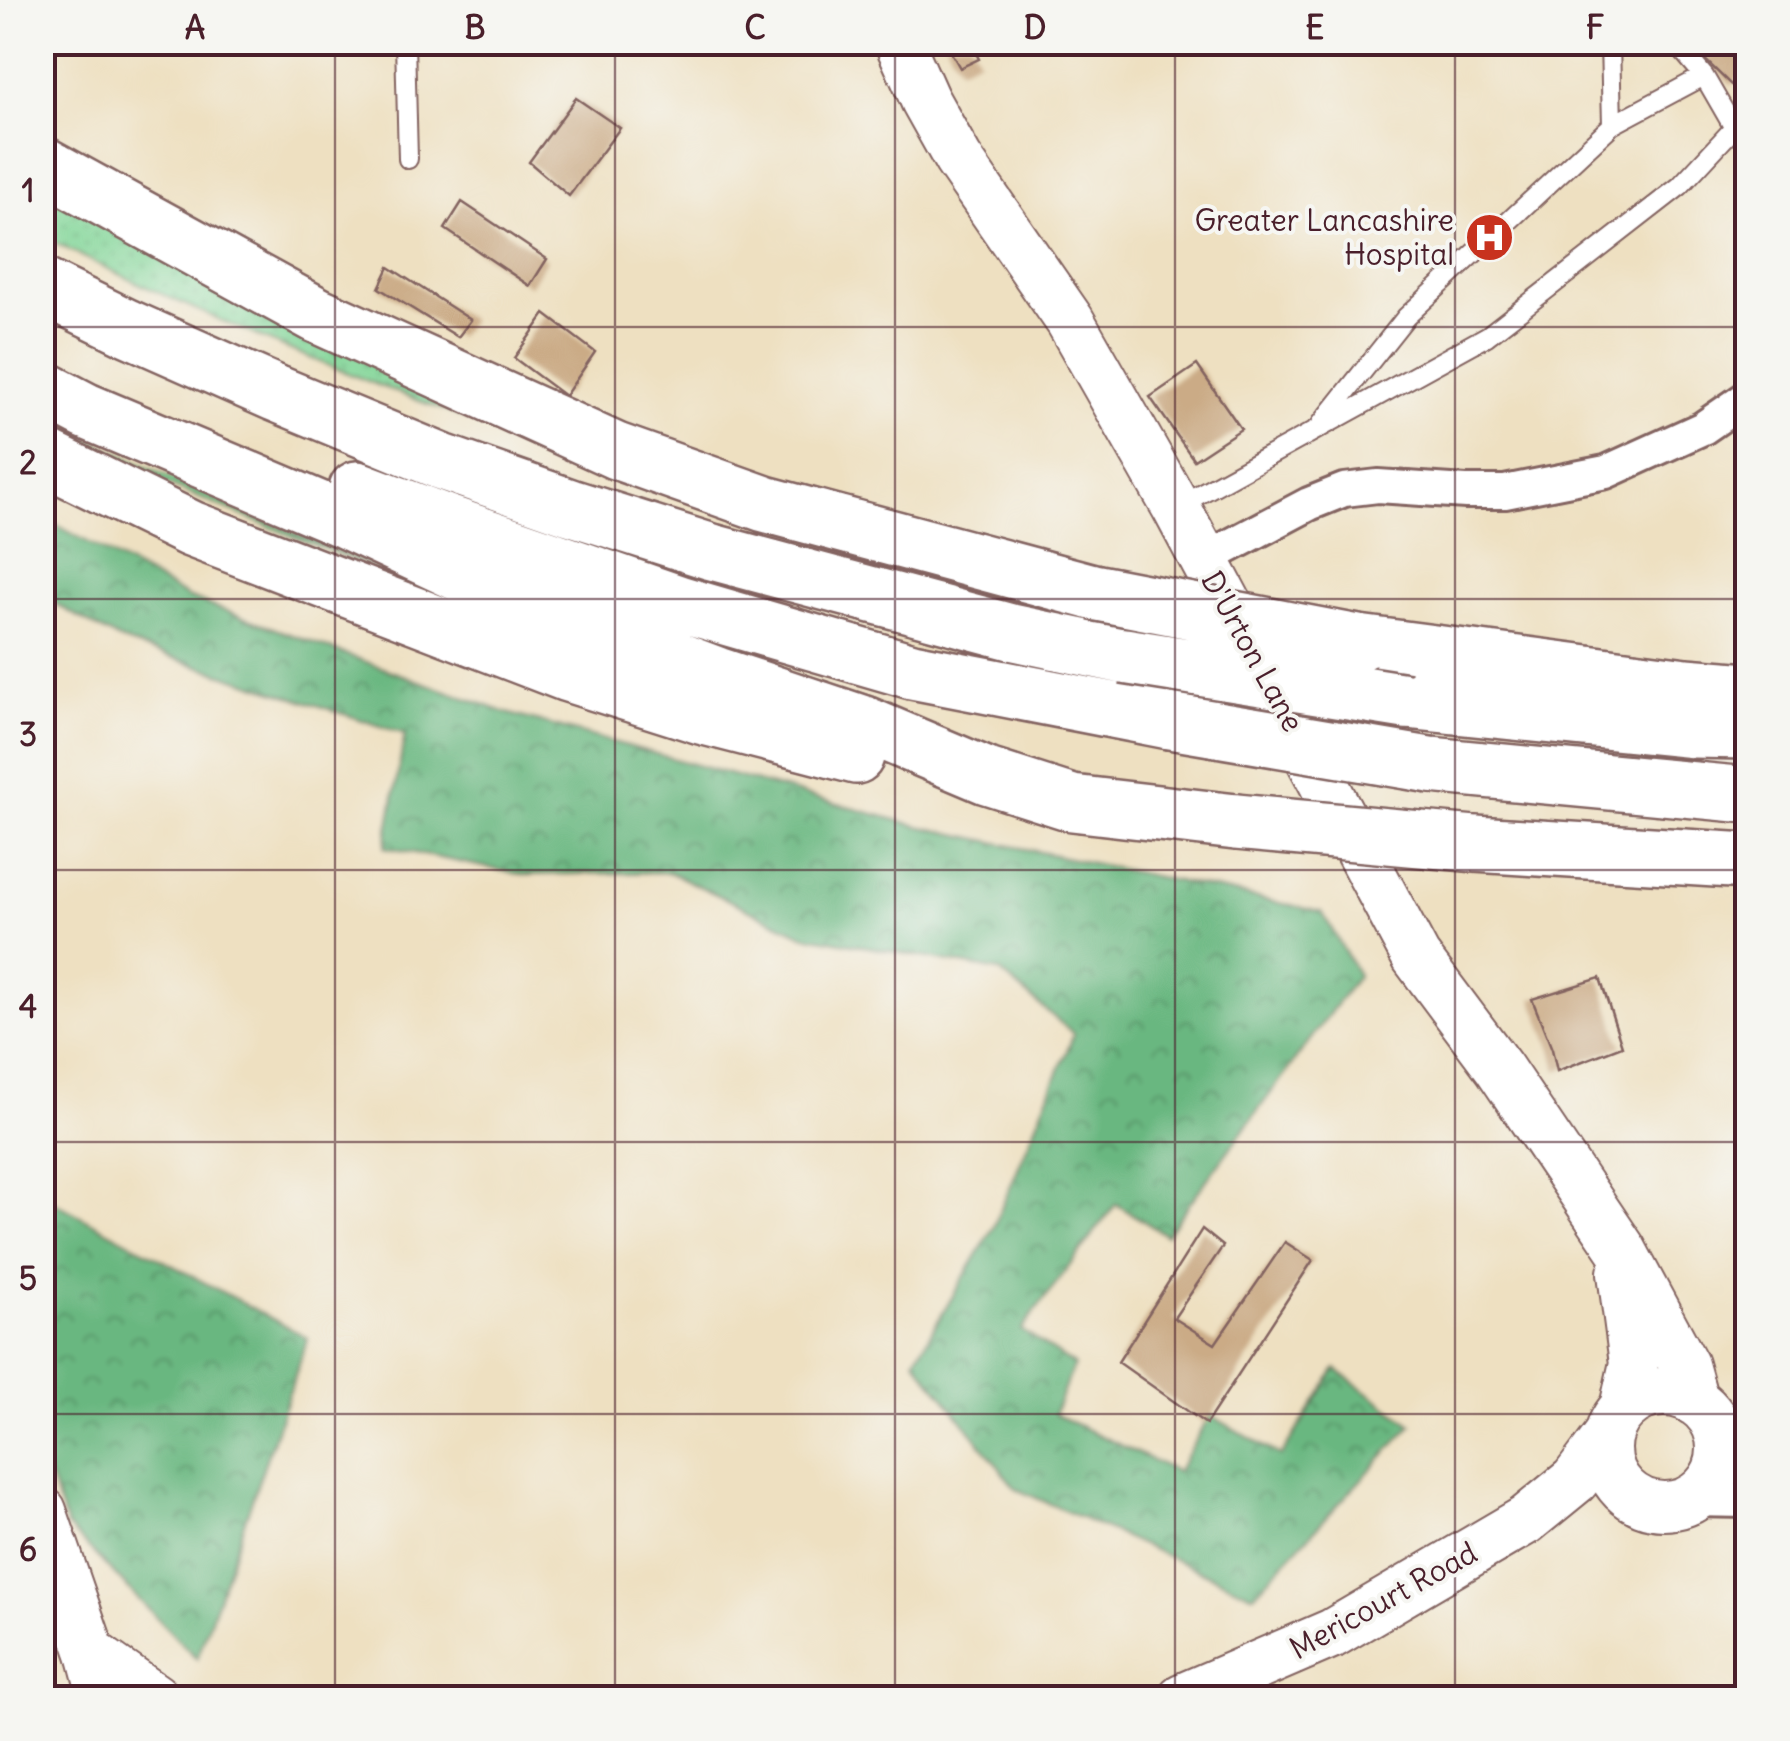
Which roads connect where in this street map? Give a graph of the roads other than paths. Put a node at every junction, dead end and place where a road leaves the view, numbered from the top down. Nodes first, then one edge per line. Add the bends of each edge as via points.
1 (405, 42) edge
2 (899, 42) edge
3 (1610, 42) edge
4 (1674, 42) edge
5 (1704, 76) junction
6 (1612, 125) junction
7 (408, 159) dead end
8 (42, 164) edge
9 (42, 286) edge
10 (42, 353) edge
11 (42, 388) edge
12 (1748, 398) edge
13 (1314, 432) junction
14 (42, 456) edge
15 (1176, 507) junction
16 (1203, 560) junction
17 (1748, 690) edge
18 (1748, 731) edge
19 (987, 776) junction
20 (1748, 795) edge
21 (1748, 861) edge
22 (1622, 1250) junction
23 (1694, 1401) junction
24 (1616, 1422) junction
25 (1735, 1453) edge
26 (1748, 1501) edge
27 (1675, 1503) junction
28 (42, 1511) edge
29 (1526, 1520) junction
30 (91, 1654) junction
31 (103, 1698) edge
32 (154, 1698) edge
33 (1182, 1698) edge

1 - 7 lane
2 - 15 street, D'Urton Lane via 958,159 1070,321
3 - 6 lane
4 - 5 lane
5 - 6 lane
5 - 13 lane via 1734,128 1680,186 1486,336
6 - 13 lane via 1406,317
8 - 17 highway, bridge via 317,314 616,451 765,504 1093,592 1358,643
9 - 18 highway, bridge via 442,462 712,552 1010,632 1406,701
10 - 20 highway, bridge via 257,450 444,522 681,604 912,671 1430,765
11 - 19 highway via 579,623 864,724
12 - 16 street via 1704,428 1606,472 1505,492 1344,490
13 - 15 lane
14 - 19 highway via 191,529 568,674 857,756
15 - 16 street, D'Urton Lane
16 - 22 street, D'Urton Lane via 1416,957
19 - 21 highway, bridge via 1072,804 1475,844
22 - 23 street, D'Urton Lane via 1684,1365
22 - 24 street via 1634,1363
23 - 24 street via 1652,1392
23 - 25 street
24 - 27 street via 1606,1453 1618,1483 1644,1503
24 - 29 street, Mericourt Road via 1575,1480
25 - 27 street via 1720,1462 1704,1490
26 - 27 street
27 - 29 street, Mericourt Road
28 - 30 street
29 - 33 street, Mericourt Road via 1333,1634
30 - 31 street
30 - 32 street

